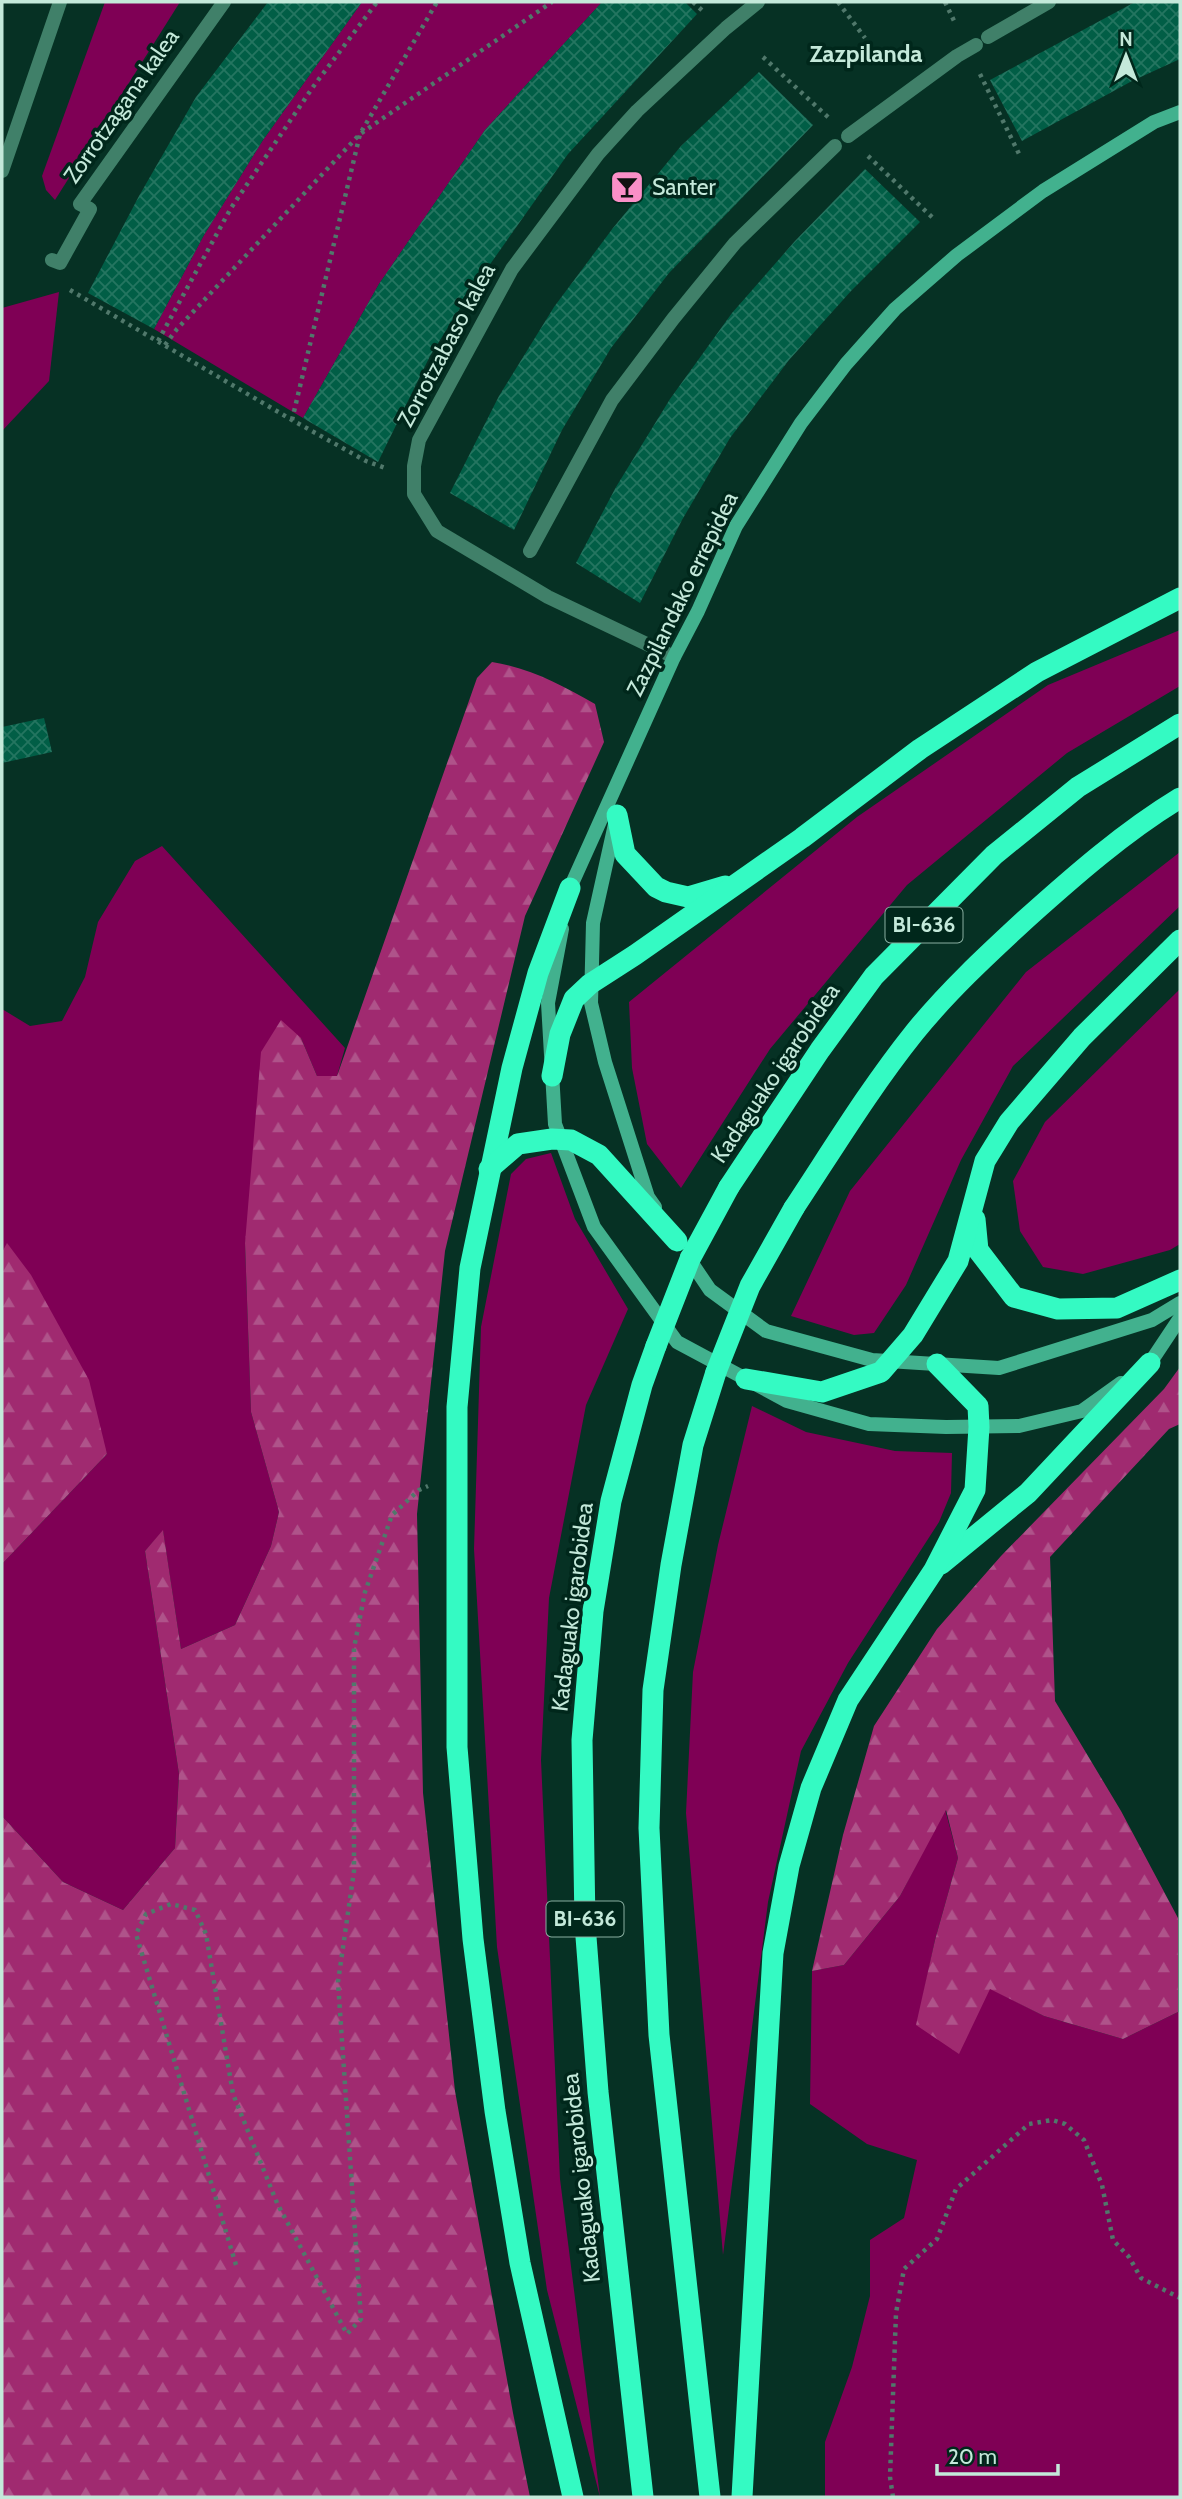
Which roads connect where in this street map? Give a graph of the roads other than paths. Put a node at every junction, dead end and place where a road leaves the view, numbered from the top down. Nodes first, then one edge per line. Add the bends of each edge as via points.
1 (60, 2) edge
2 (224, 2) edge
3 (758, 2) edge
4 (1049, 2) edge
5 (1180, 112) edge
6 (848, 136) dead end
7 (835, 146) dead end
8 (2, 171) edge
9 (52, 260) dead end
10 (530, 551) dead end
11 (1180, 598) edge
12 (674, 657) junction
13 (1180, 724) edge
14 (618, 783) junction
15 (1180, 798) edge
16 (617, 815) junction
17 (740, 881) junction
18 (570, 887) junction
19 (1180, 940) edge
20 (590, 984) junction
21 (552, 1076) junction
22 (560, 1140) junction
23 (489, 1169) junction
24 (974, 1208) junction
25 (677, 1241) junction
26 (1180, 1280) edge
27 (1180, 1303) edge
28 (1180, 1318) edge
29 (892, 1360) junction
30 (1150, 1363) junction
31 (937, 1364) junction
32 (746, 1379) junction
33 (979, 1427) junction
34 (934, 1570) junction
35 (573, 2497) edge
36 (643, 2497) edge
37 (710, 2497) edge
38 (743, 2497) edge

1 - 8 street
2 - 9 street, Zorrotzagana kalea via 80,204 90,209 60,263
3 - 12 street, Zorrotzabaso kalea via 637,111 597,154 512,270 419,440 414,466 414,494 437,531 548,597
4 - 6 street via 977,44
5 - 12 street, Zazpilandako errepidea via 1154,122 1043,191 957,255 895,309 846,364 736,526
7 - 10 street via 735,243 612,400
11 - 17 highway via 1037,672 920,749
12 - 14 street, Zazpilandako errepidea
13 - 36 highway, Kadaguako igarobidea / BI-636, bridge via 1078,787 1005,847 883,966 820,1050 729,1187 690,1259 642,1385 611,1501 593,1611 582,1740 585,1924 597,2092
14 - 16 street, Zazpilandako errepidea
14 - 18 street, Zazpilandako errepidea
15 - 37 highway, BI-636, bridge via 1074,876 983,958 915,1032 794,1208 750,1286 693,1445 653,1690 649,1828 659,2035
16 - 17 highway via 625,854 656,887 688,897
16 - 20 street, Zazpilandako errepidea via 593,923
17 - 20 highway
18 - 21 street, Zazpilandako errepidea via 548,1003
18 - 23 highway via 538,973
19 - 24 highway via 1082,1037 1009,1122 985,1161
20 - 21 highway via 574,999 564,1023
20 - 25 street, Zazpilandako errepidea via 605,1062 648,1197
21 - 22 street, Zazpilandako errepidea
22 - 23 highway via 518,1144
22 - 25 highway via 571,1140 598,1155
22 - 32 street, Zazpilandako errepidea via 594,1227 677,1342
23 - 35 highway via 470,1268 457,1407 457,1747 473,1939 495,2111 520,2263
24 - 26 highway via 978,1250 1014,1297 1058,1309 1117,1308
24 - 29 highway via 958,1261
25 - 29 street, Zazpilandako errepidea via 710,1290 766,1331 872,1360
27 - 31 street, Zazpilandako errepidea via 1152,1320 999,1368
28 - 30 street, Zazpilandako errepidea
29 - 31 street, Zazpilandako errepidea
29 - 32 highway via 881,1372 822,1392
30 - 33 street, Zazpilandako errepidea via 1082,1411 1019,1426
30 - 34 highway via 1028,1493
31 - 33 highway via 978,1406
32 - 33 street, Zazpilandako errepidea via 787,1401 869,1424
33 - 34 highway via 975,1490
34 - 38 highway via 848,1700 811,1788 789,1866 773,1953

